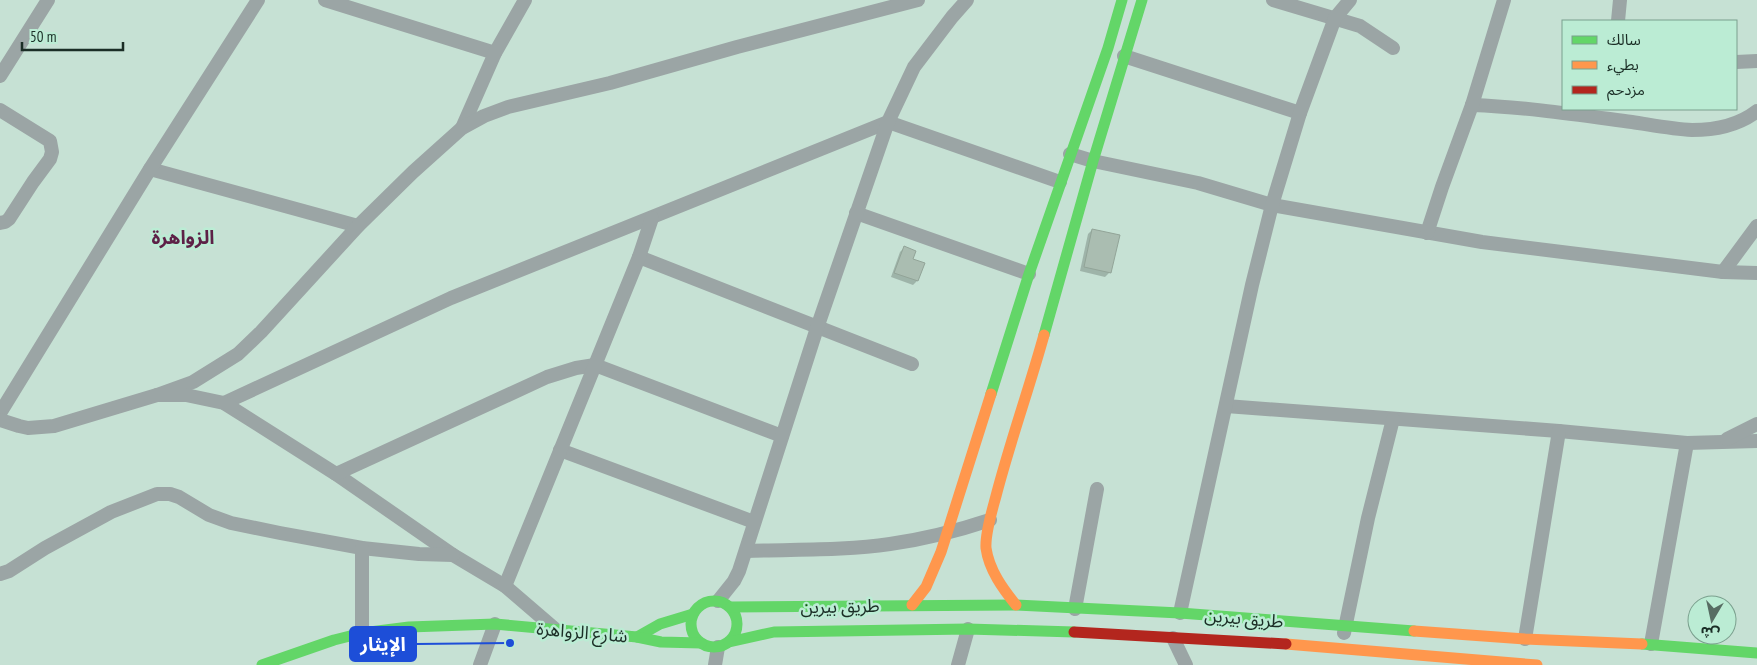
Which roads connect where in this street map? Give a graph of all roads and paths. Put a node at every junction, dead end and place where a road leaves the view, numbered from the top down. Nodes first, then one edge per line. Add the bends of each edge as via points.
1 (48, 0) edge
2 (258, 0) edge
3 (325, 0) edge
4 (525, 0) edge
5 (918, 0) edge
6 (967, 0) edge
7 (1122, 0) edge
8 (1142, 0) edge
9 (1273, 0) edge
10 (1350, 0) edge
11 (1504, 0) edge
12 (1620, 0) edge
13 (1335, 18) junction
14 (1618, 20) edge
15 (1393, 48) dead end
16 (495, 53) junction
17 (1124, 56) junction
18 (1757, 61) edge
19 (1737, 62) edge
20 (0, 76) edge
21 (1472, 105) junction
22 (0, 110) edge
23 (1757, 111) edge
24 (1300, 113) junction
25 (888, 122) junction
26 (462, 128) junction
27 (1070, 154) junction
28 (1093, 161) junction
29 (150, 170) junction
30 (1060, 182) junction
31 (1272, 205) junction
32 (856, 213) junction
33 (652, 218) junction
34 (0, 223) edge
35 (358, 226) junction
36 (1757, 226) edge
37 (1427, 232) junction
38 (639, 257) junction
39 (1723, 272) junction
40 (1757, 272) edge
41 (1029, 274) junction
42 (817, 328) junction
43 (912, 364) dead end
44 (595, 365) junction
45 (157, 395) junction
46 (224, 403) junction
47 (1226, 406) junction
48 (0, 413) edge
49 (0, 420) edge
50 (1393, 420) junction
51 (1757, 424) edge
52 (1559, 431) junction
53 (782, 436) junction
54 (1722, 441) junction
55 (1757, 441) edge
56 (1687, 442) junction
57 (560, 450) junction
58 (336, 474) junction
59 (1097, 489) dead end
60 (990, 520) junction
61 (754, 522) junction
62 (946, 534) junction
63 (362, 548) junction
64 (746, 551) junction
65 (454, 555) junction
66 (0, 574) edge
67 (505, 586) junction
68 (724, 604) junction
69 (1016, 604) junction
70 (912, 606) junction
71 (1075, 610) junction
72 (1180, 613) junction
73 (693, 614) junction
74 (495, 624) junction
75 (1345, 624) junction
76 (555, 629) junction
77 (968, 629) junction
78 (362, 633) junction
79 (637, 637) junction
80 (1174, 638) junction
81 (1525, 639) junction
82 (701, 643) junction
83 (724, 644) junction
84 (1651, 644) junction
85 (1343, 648) junction
86 (1757, 652) edge
87 (262, 665) edge
88 (480, 665) edge
89 (715, 665) edge
90 (958, 665) edge
91 (1186, 665) edge
92 (1521, 665) edge
93 (1537, 665) edge

1 - 20 street
2 - 29 street
3 - 16 street
4 - 16 street
5 - 26 street via 610,83 508,107
6 - 25 street via 914,67
7 - 27 main road
8 - 17 main road
9 - 13 street
10 - 13 street
11 - 21 street
12 - 14 street
13 - 15 street via 1360,26
13 - 24 street
16 - 26 street
17 - 24 street
17 - 28 main road
18 - 19 street
21 - 23 street via 1693,130 1729,126
21 - 37 street
22 - 34 street via 50,141 52,152 9,219
24 - 31 street
25 - 30 street
25 - 32 street
25 - 33 street
26 - 35 street
27 - 28 street
27 - 30 main road
28 - 31 street via 1198,183
28 - 60 main road
29 - 35 street
29 - 48 street
30 - 41 main road
31 - 37 street
31 - 47 street
32 - 41 street
32 - 42 street
33 - 38 street
33 - 46 street via 451,298
35 - 45 street via 238,354 194,382
36 - 39 street
37 - 39 street via 1482,242
38 - 42 street
38 - 44 street
39 - 40 street
41 - 62 main road
42 - 43 street
42 - 53 street
44 - 53 street
44 - 57 street
44 - 58 street via 548,377
45 - 46 street via 186,395
45 - 49 street via 54,426 28,428
46 - 58 street
47 - 50 street
47 - 72 street
50 - 52 street
50 - 75 street
51 - 54 street
52 - 56 street
52 - 81 street
53 - 61 street
54 - 55 street
54 - 56 street
56 - 84 street
57 - 61 street
57 - 67 street
58 - 65 street
59 - 71 street
60 - 62 street
60 - 69 main road via 986,547 989,560 1001,586
61 - 64 street
62 - 64 street via 860,547
62 - 70 main road via 926,586
63 - 65 street
63 - 66 street via 231,523 209,515 179,497 157,494 111,512
63 - 78 street
64 - 68 street
65 - 67 street
67 - 76 street
68 - 70 main road, طريق بيرين
68 - 73 main road via 703,603
68 - 83 main road via 735,612 738,625 734,637
69 - 70 main road, طريق بيرين
69 - 71 main road, طريق بيرين
71 - 72 main road, طريق بيرين
72 - 75 main road, طريق بيرين
73 - 79 main road, شارع الزواهرة via 650,628
73 - 82 main road via 693,633
74 - 76 main road, شارع الزواهرة
74 - 78 main road, شارع الزواهرة via 409,627
74 - 88 street
75 - 81 main road, طريق بيرين
75 - 85 street
76 - 79 main road, شارع الزواهرة
77 - 80 main road, طريق بيرين
77 - 83 main road, طريق بيرين via 774,632
77 - 90 street
78 - 87 main road, شارع الزواهرة
79 - 82 main road, شارع الزواهرة via 667,643
80 - 85 main road, طريق بيرين
80 - 91 street
81 - 84 main road, طريق بيرين
82 - 83 main road via 709,646
83 - 89 street
84 - 86 main road, طريق بيرين
85 - 92 main road, طريق بيرين
92 - 93 main road, طريق بيرين

